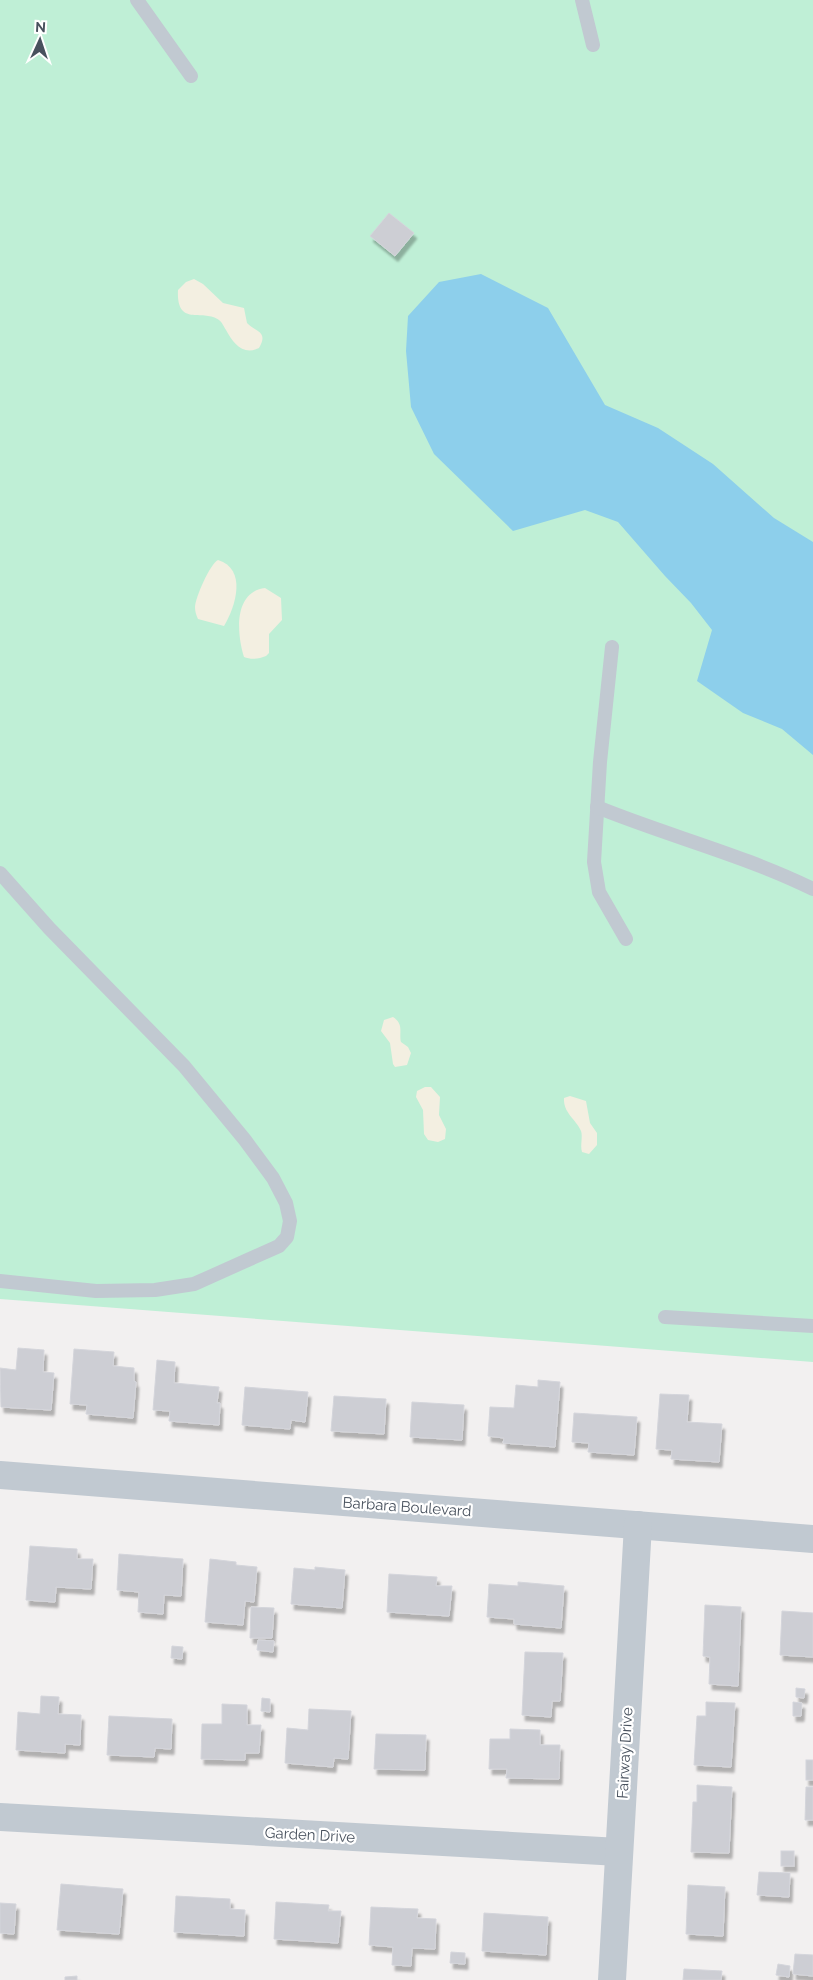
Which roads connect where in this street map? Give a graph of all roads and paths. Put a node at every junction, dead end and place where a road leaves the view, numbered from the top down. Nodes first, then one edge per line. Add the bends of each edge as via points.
1 (137, 0) edge
2 (582, 0) edge
3 (592, 45) dead end
4 (191, 76) dead end
5 (612, 647) dead end
6 (597, 807) junction
7 (0, 873) edge
8 (813, 889) edge
9 (626, 939) dead end
10 (0, 1281) edge
11 (665, 1317) dead end
12 (813, 1326) edge
13 (0, 1475) edge
14 (638, 1525) junction
15 (813, 1539) edge
16 (0, 1817) edge
17 (619, 1852) junction
18 (612, 1980) edge

1 - 4 lane
2 - 3 lane
5 - 6 lane
6 - 8 lane via 759,865
6 - 9 lane via 594,862 599,892
7 - 10 lane via 184,1066 273,1178 286,1203 290,1221 287,1237 279,1246 194,1284 155,1290 96,1291
11 - 12 lane
13 - 14 street, Barbara Boulevard
14 - 15 street, Barbara Boulevard
14 - 17 street, Fairway Drive
16 - 17 street, Garden Drive
17 - 18 street, Fairway Drive

